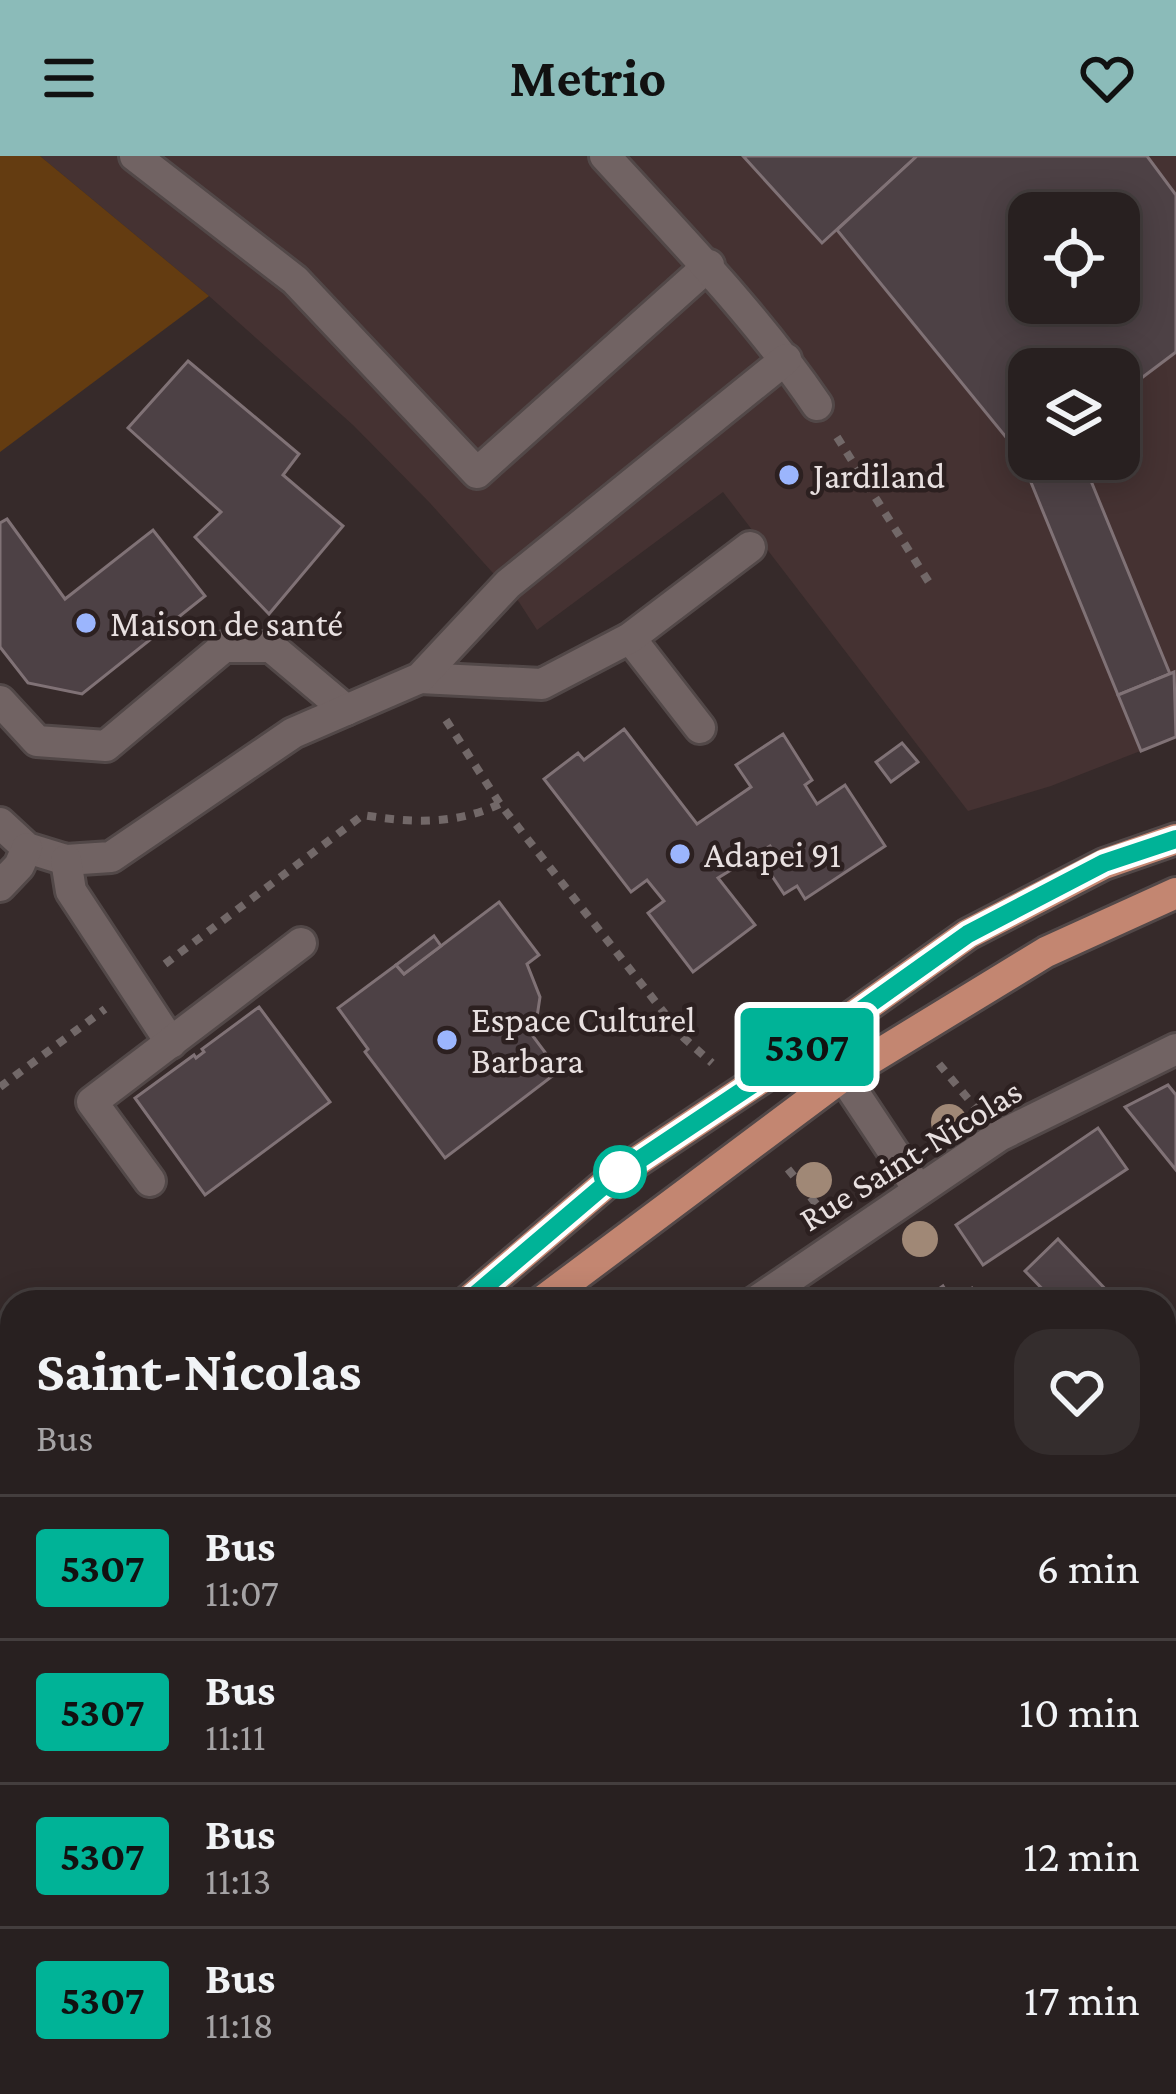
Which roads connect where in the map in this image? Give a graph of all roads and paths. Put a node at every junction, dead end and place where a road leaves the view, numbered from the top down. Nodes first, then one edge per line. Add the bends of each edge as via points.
1 (135, 156) edge
2 (605, 156) edge
3 (709, 265) junction
4 (786, 359) junction
5 (817, 405) joint
6 (750, 547) dead end
7 (930, 584) dead end
8 (630, 638) junction
9 (420, 678) junction
10 (0, 700) edge
11 (346, 710) junction
12 (700, 728) dead end
13 (500, 803) junction
14 (0, 823) edge
15 (1176, 839) edge
16 (27, 848) junction
17 (66, 860) junction
18 (0, 886) edge
19 (1176, 892) edge
20 (302, 943) dead end
21 (132, 988) junction
22 (819, 1040) junction
23 (171, 1043) junction
24 (1176, 1049) edge
25 (711, 1062) dead end
26 (843, 1076) junction
27 (0, 1087) edge
28 (788, 1169) dead end
29 (150, 1181) dead end
30 (918, 1189) junction
31 (844, 1239) junction
32 (481, 1290) edge
33 (557, 1290) edge
34 (772, 1290) edge

1 - 3 street via 295,280 478,472
2 - 3 street
3 - 4 street
4 - 5 street
4 - 9 street via 508,584
5 - 7 path
6 - 8 street
8 - 9 street via 542,684
8 - 12 street
9 - 11 street
9 - 13 path
10 - 11 street via 37,741 106,746 224,646 272,646
11 - 17 street via 293,733 111,857
13 - 21 path via 446,821 363,815
13 - 25 path
14 - 16 street
15 - 22 main road via 1104,863 968,934
16 - 17 street
16 - 18 street
17 - 21 street via 71,891
19 - 26 main road via 1046,952
20 - 23 street
21 - 23 street
21 - 27 path
22 - 26 street
22 - 32 main road via 615,1176
23 - 29 street via 92,1102
24 - 30 street, Rue Saint-Nicolas via 999,1136
26 - 30 street
26 - 33 main road
28 - 31 path
30 - 31 street, Rue Saint-Nicolas
31 - 34 street, Rue Saint-Nicolas

